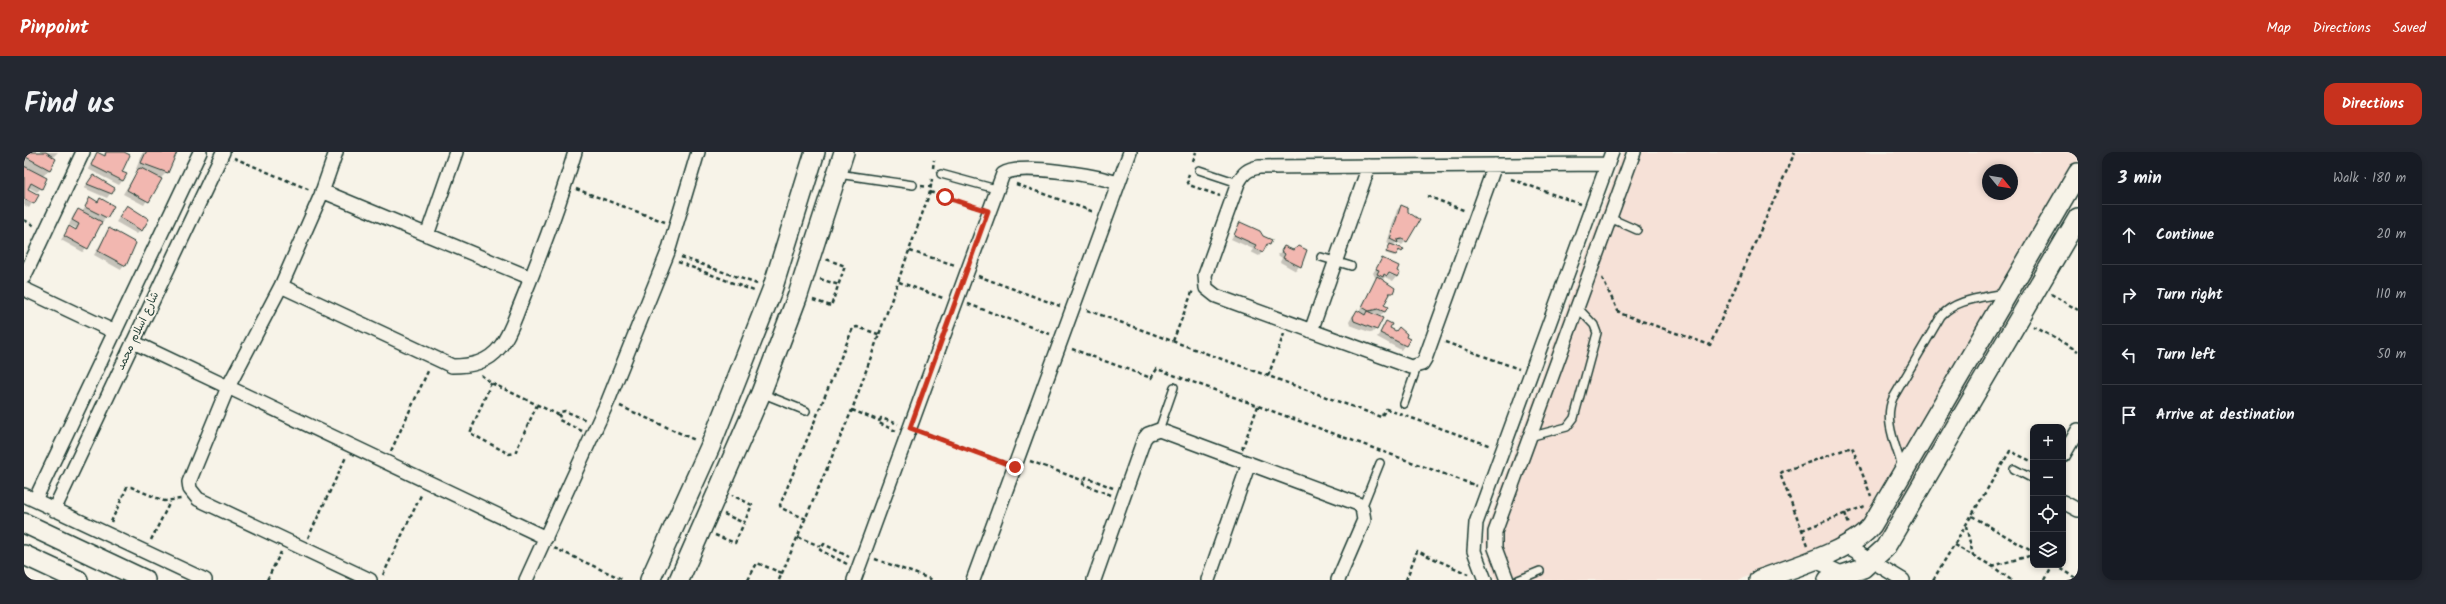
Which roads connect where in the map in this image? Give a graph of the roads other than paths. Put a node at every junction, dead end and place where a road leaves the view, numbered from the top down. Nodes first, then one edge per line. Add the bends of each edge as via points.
1 (83, 152) edge
2 (200, 152) edge
3 (336, 152) edge
4 (456, 152) edge
5 (575, 152) edge
6 (698, 152) edge
7 (815, 152) edge
8 (844, 152) edge
9 (1130, 152) edge
10 (1634, 152) edge
11 (222, 153) edge
12 (1610, 158) edge
13 (1369, 166) junction
14 (1494, 169) junction
15 (1199, 170) dead end
16 (2078, 173) edge
17 (837, 174) junction
18 (941, 174) dead end
19 (1118, 183) junction
20 (1238, 183) junction
21 (998, 184) junction
22 (913, 185) dead end
23 (321, 193) junction
24 (1610, 218) junction
25 (2078, 218) edge
26 (1637, 230) dead end
27 (162, 233) junction
28 (427, 235) junction
29 (180, 242) junction
30 (1321, 257) dead end
31 (1336, 261) junction
32 (1350, 266) dead end
33 (24, 277) edge
34 (531, 278) junction
35 (281, 286) junction
36 (24, 289) edge
37 (2008, 293) junction
38 (1577, 308) junction
39 (1311, 331) junction
40 (115, 332) junction
41 (133, 342) junction
42 (1417, 367) junction
43 (228, 387) junction
44 (1174, 387) dead end
45 (761, 393) junction
46 (1404, 404) dead end
47 (806, 411) dead end
48 (1159, 430) junction
49 (2078, 430) edge
50 (1529, 437) junction
51 (1504, 449) junction
52 (2066, 451) edge
53 (1523, 454) junction
54 (1244, 461) junction
55 (1380, 463) dead end
56 (2014, 469) dead end
57 (1904, 472) junction
58 (2030, 477) edge
59 (30, 498) edge
60 (2066, 504) edge
61 (1362, 508) junction
62 (54, 510) junction
63 (2078, 510) edge
64 (24, 523) edge
65 (545, 540) junction
66 (1845, 545) junction
67 (24, 555) edge
68 (1813, 560) junction
69 (1872, 562) junction
70 (859, 566) edge
71 (1540, 571) dead end
72 (1480, 578) edge
73 (1843, 578) edge
74 (78, 580) edge
75 (145, 580) edge
76 (205, 580) edge
77 (370, 580) edge
78 (526, 580) edge
79 (650, 580) edge
80 (679, 580) edge
81 (973, 580) edge
82 (1094, 580) edge
83 (1208, 580) edge
84 (1338, 580) edge
85 (1507, 580) edge
86 (1518, 580) edge
87 (1759, 580) edge
88 (1903, 580) edge

1 - 33 street
2 - 27 street, شارع اسلام محمد
3 - 23 street
4 - 28 street
5 - 34 street
6 - 65 street via 667,255 608,401
7 - 79 street via 771,294 710,447
8 - 17 street
9 - 19 street
10 - 24 street
11 - 29 street, شارع اسلام محمد
12 - 14 street
12 - 51 street
13 - 14 street
13 - 20 street via 1259,167 1246,171
13 - 31 street
14 - 42 street via 1425,359
15 - 20 lane
16 - 37 street
17 - 22 lane
17 - 45 street via 798,295
18 - 21 lane
19 - 21 street via 1084,174 1016,169 1007,172
19 - 81 street
20 - 39 street via 1205,282 1206,288 1216,296
21 - 70 street
23 - 28 street
23 - 35 street
24 - 26 lane
24 - 38 street
25 - 69 street via 1885,548
27 - 29 street
27 - 40 street, شارع اسلام محمد
28 - 34 street
29 - 41 street, شارع اسلام محمد
30 - 31 lane
31 - 32 lane
31 - 39 street
34 - 35 street via 500,347 487,359 470,366 452,366 434,360
35 - 43 street
36 - 40 street
37 - 57 street
37 - 57 lane via 1959,303 1949,308 1941,316 1893,398 1889,409 1889,422
38 - 50 street
38 - 50 lane via 1594,325 1597,333 1574,418 1567,427
39 - 42 street
40 - 59 street, شارع اسلام محمد
41 - 43 street
41 - 62 street, شارع اسلام محمد
42 - 46 lane
43 - 65 street
43 - 77 street via 190,476 193,494
44 - 48 lane
45 - 47 lane
45 - 80 street
48 - 54 street
48 - 82 street via 1144,438
49 - 52 street
50 - 53 street
51 - 53 street
51 - 72 street via 1476,523 1473,542
53 - 85 street via 1495,532 1495,548
54 - 61 street
54 - 83 street
55 - 61 lane
56 - 58 lane
57 - 66 street via 1868,531
59 - 62 street
60 - 63 street
61 - 84 street via 1364,520
62 - 76 street
64 - 75 street
65 - 78 street
66 - 68 street
66 - 69 street
67 - 74 street
68 - 73 street
68 - 87 street
69 - 73 street
69 - 88 street
71 - 86 lane

